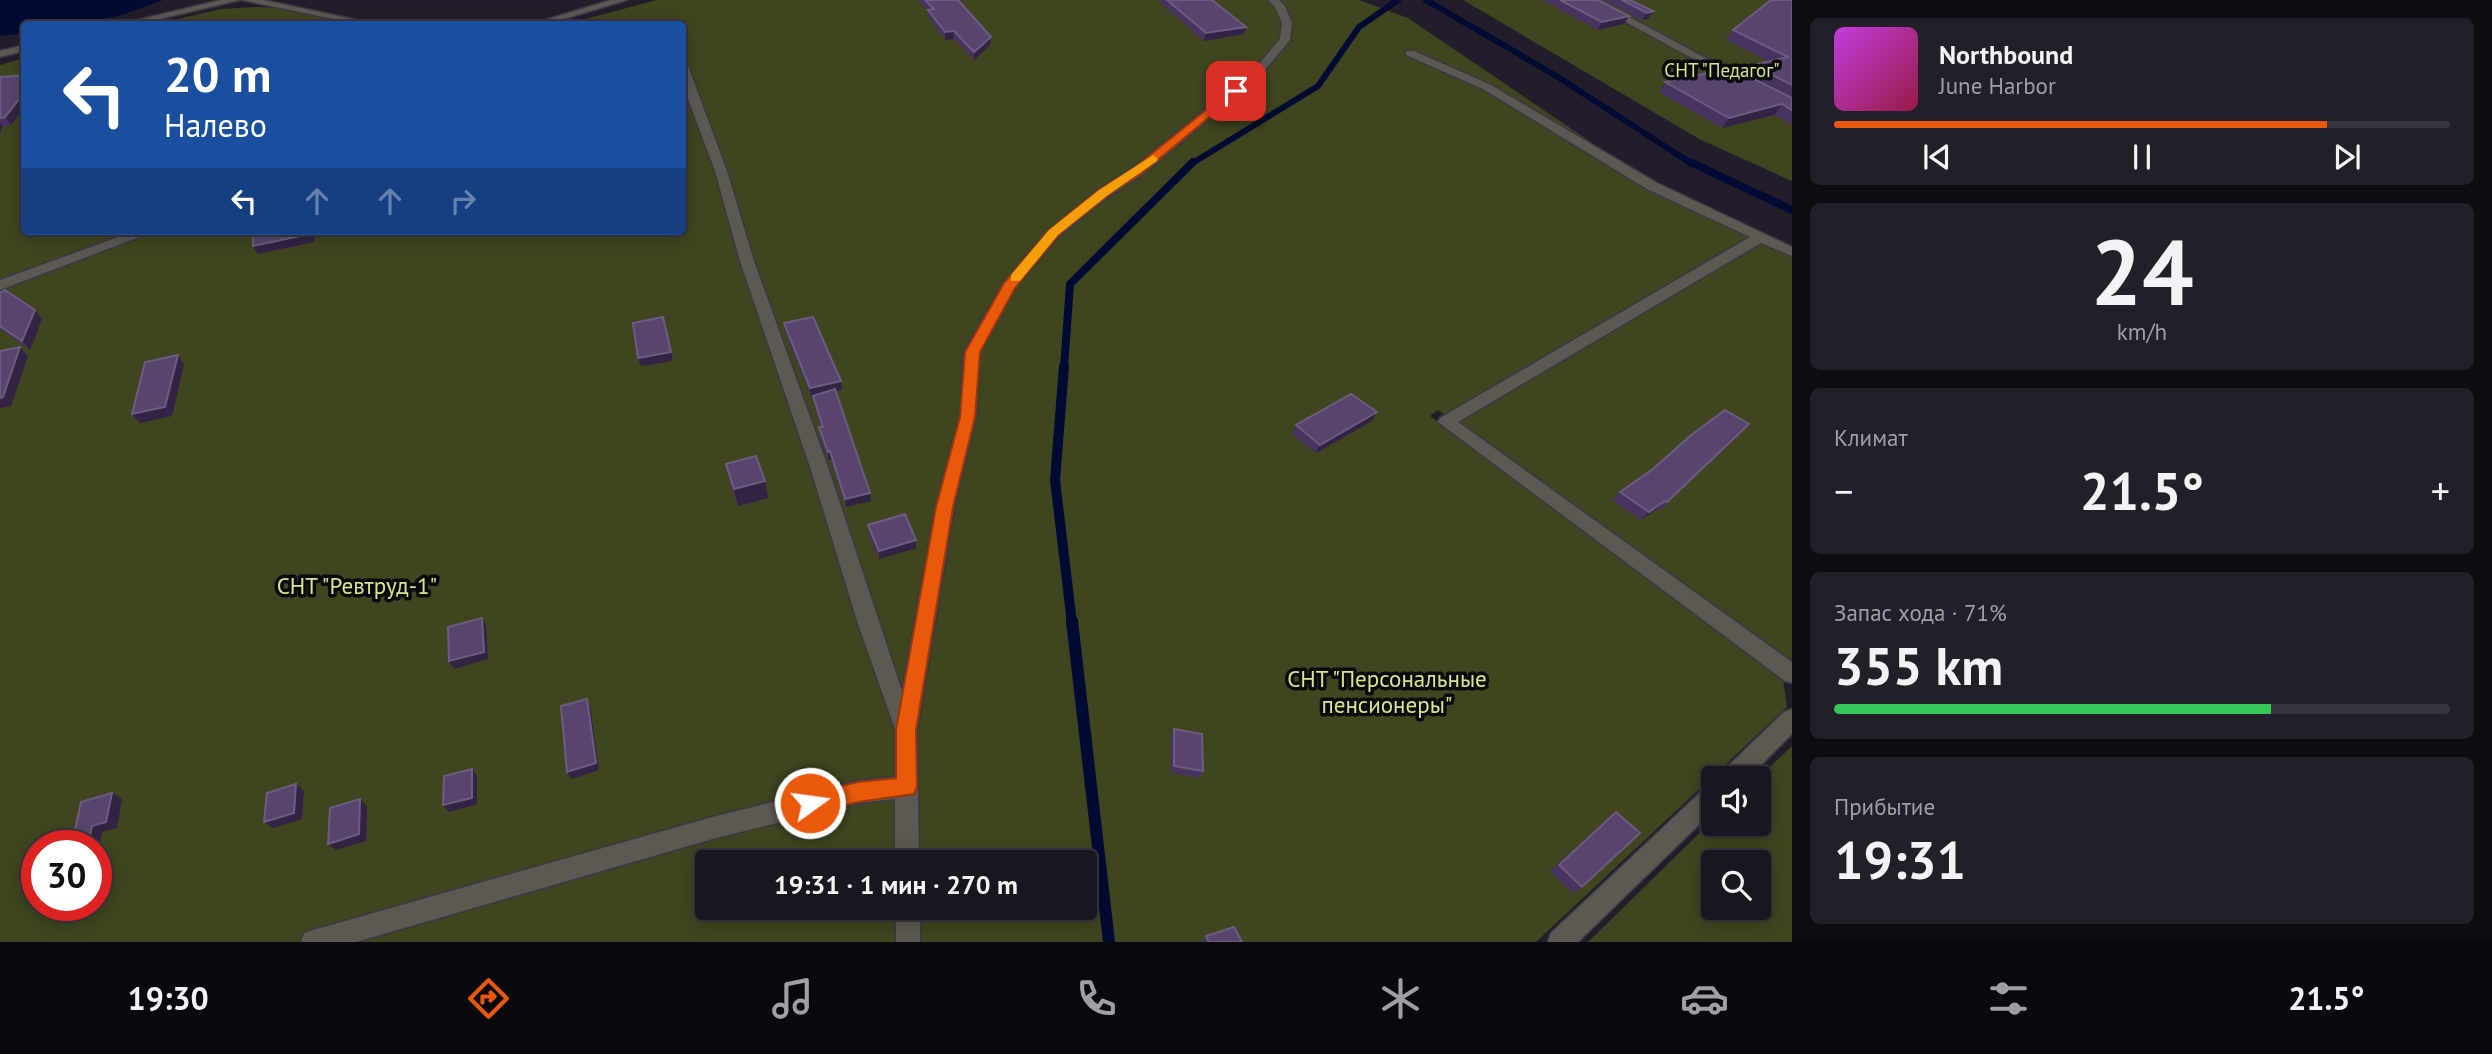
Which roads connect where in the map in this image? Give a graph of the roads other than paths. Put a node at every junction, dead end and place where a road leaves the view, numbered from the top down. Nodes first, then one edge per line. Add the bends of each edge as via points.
1 (235, 0) edge
2 (247, 0) edge
3 (622, 0) edge
4 (1273, 0) edge
5 (1590, 0) edge
6 (140, 21) edge
7 (356, 21) edge
8 (548, 21) edge
9 (21, 49) edge
10 (1410, 53) dead end
11 (0, 54) edge
12 (686, 77) edge
13 (1748, 84) edge
14 (137, 235) edge
15 (1759, 238) junction
16 (1792, 252) edge
17 (0, 285) edge
18 (1792, 674) edge
19 (1792, 719) edge
20 (906, 730) junction
21 (1744, 766) edge
22 (907, 787) junction
23 (1701, 807) edge
24 (907, 850) edge
25 (908, 920) edge
26 (313, 942) edge
27 (908, 942) edge
28 (1559, 942) edge

1 - 6 street
2 - 7 street
3 - 8 street
4 - 20 street via 1287,23 1285,40 1256,74 1054,233 1009,286 972,352 968,417 945,507
5 - 13 street
9 - 11 street
10 - 15 street via 1487,87 1652,186
12 - 20 street
14 - 17 street
15 - 16 street
15 - 18 street via 1446,422
19 - 21 street
20 - 22 street
22 - 24 street
22 - 26 street via 858,792 716,827
23 - 28 street
25 - 27 street

